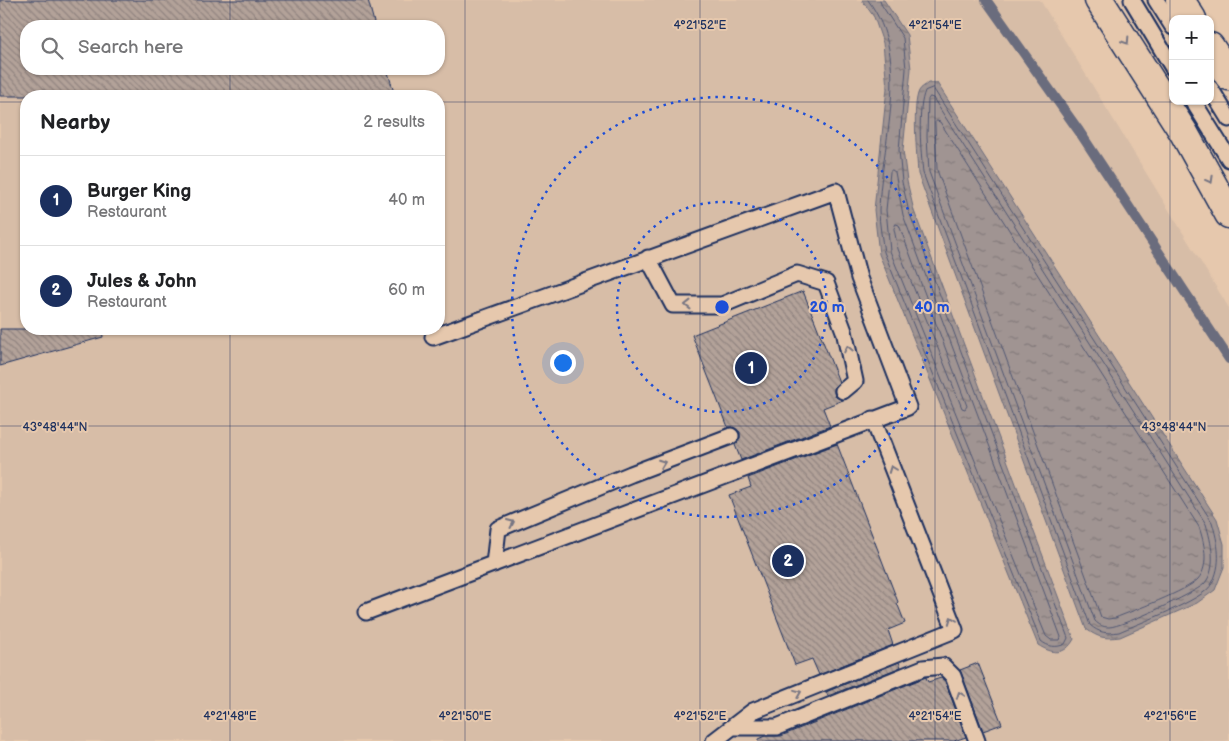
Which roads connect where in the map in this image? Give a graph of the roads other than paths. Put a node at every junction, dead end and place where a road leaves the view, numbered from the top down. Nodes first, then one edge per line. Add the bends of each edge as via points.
1 (1099, 0) edge
2 (1132, 0) edge
3 (1156, 0) edge
4 (1180, 0) edge
5 (1189, 15) edge
6 (1169, 21) edge
7 (1214, 53) edge
8 (1169, 61) edge
9 (1229, 76) edge
10 (1214, 95) edge
11 (1195, 105) edge
12 (1229, 119) edge
13 (1229, 159) edge
14 (1229, 214) edge
15 (648, 258) junction
16 (445, 333) edge
17 (438, 335) edge
18 (433, 337) dead end
19 (843, 392) dead end
20 (873, 420) junction
21 (731, 436) dead end
22 (494, 564) junction
23 (366, 612) dead end
24 (732, 726) junction
25 (714, 741) edge
26 (978, 741) edge

1 -> 14 main road via 1184,133
2 - 8 lane
3 - 6 lane
4 - 5 main road
7 - 9 main road
10 - 12 lane
11 - 13 lane
15 - 16 lane
19 -> 15 lane via 855,381 844,331 826,284 797,274 722,305 673,305
15 - 20 lane via 836,191 859,278 908,407
17 - 18 lane
20 - 22 lane
24 -> 20 lane via 753,711 956,630
22 -> 21 lane via 498,529
22 - 23 lane
24 - 25 lane
26 -> 24 lane via 953,676 943,666 923,668 777,727

